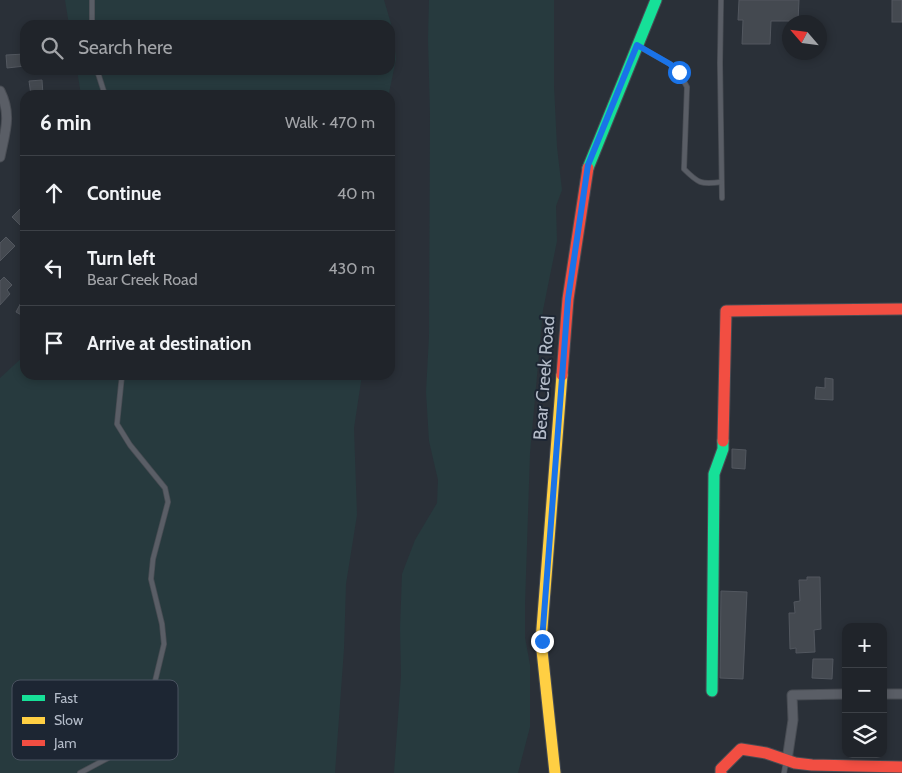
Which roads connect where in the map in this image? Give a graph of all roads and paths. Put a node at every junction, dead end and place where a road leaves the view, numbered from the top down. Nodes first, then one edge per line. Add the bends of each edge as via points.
1 (92, 0) edge
2 (656, 0) edge
3 (721, 0) edge
4 (92, 20) edge
5 (637, 45) junction
6 (99, 75) edge
7 (103, 90) edge
8 (0, 91) edge
9 (0, 157) edge
10 (721, 182) junction
11 (722, 198) dead end
12 (902, 309) edge
13 (121, 380) edge
14 (155, 680) edge
15 (712, 691) dead end
16 (842, 694) edge
17 (887, 694) edge
18 (902, 694) edge
19 (104, 760) edge
20 (787, 760) junction
21 (902, 767) edge
22 (80, 773) edge
23 (555, 773) edge
24 (721, 773) edge
25 (784, 773) edge

1 - 4 lane
2 - 5 street, Bear Creek Road
3 - 10 lane
5 - 10 lane via 670,64 687,87 684,169 696,181
5 - 23 street, Bear Creek Road via 588,165 568,299 542,641
6 - 7 lane
8 - 9 street via 8,119
10 - 11 lane
12 - 15 street via 726,311 723,449 714,474
13 - 14 lane via 117,424 165,488 168,502 151,579 164,644
16 - 20 street via 792,695 793,720
17 - 18 street
19 - 22 lane
20 - 21 street via 812,765
20 - 24 street via 741,749 721,769
20 - 25 lane

